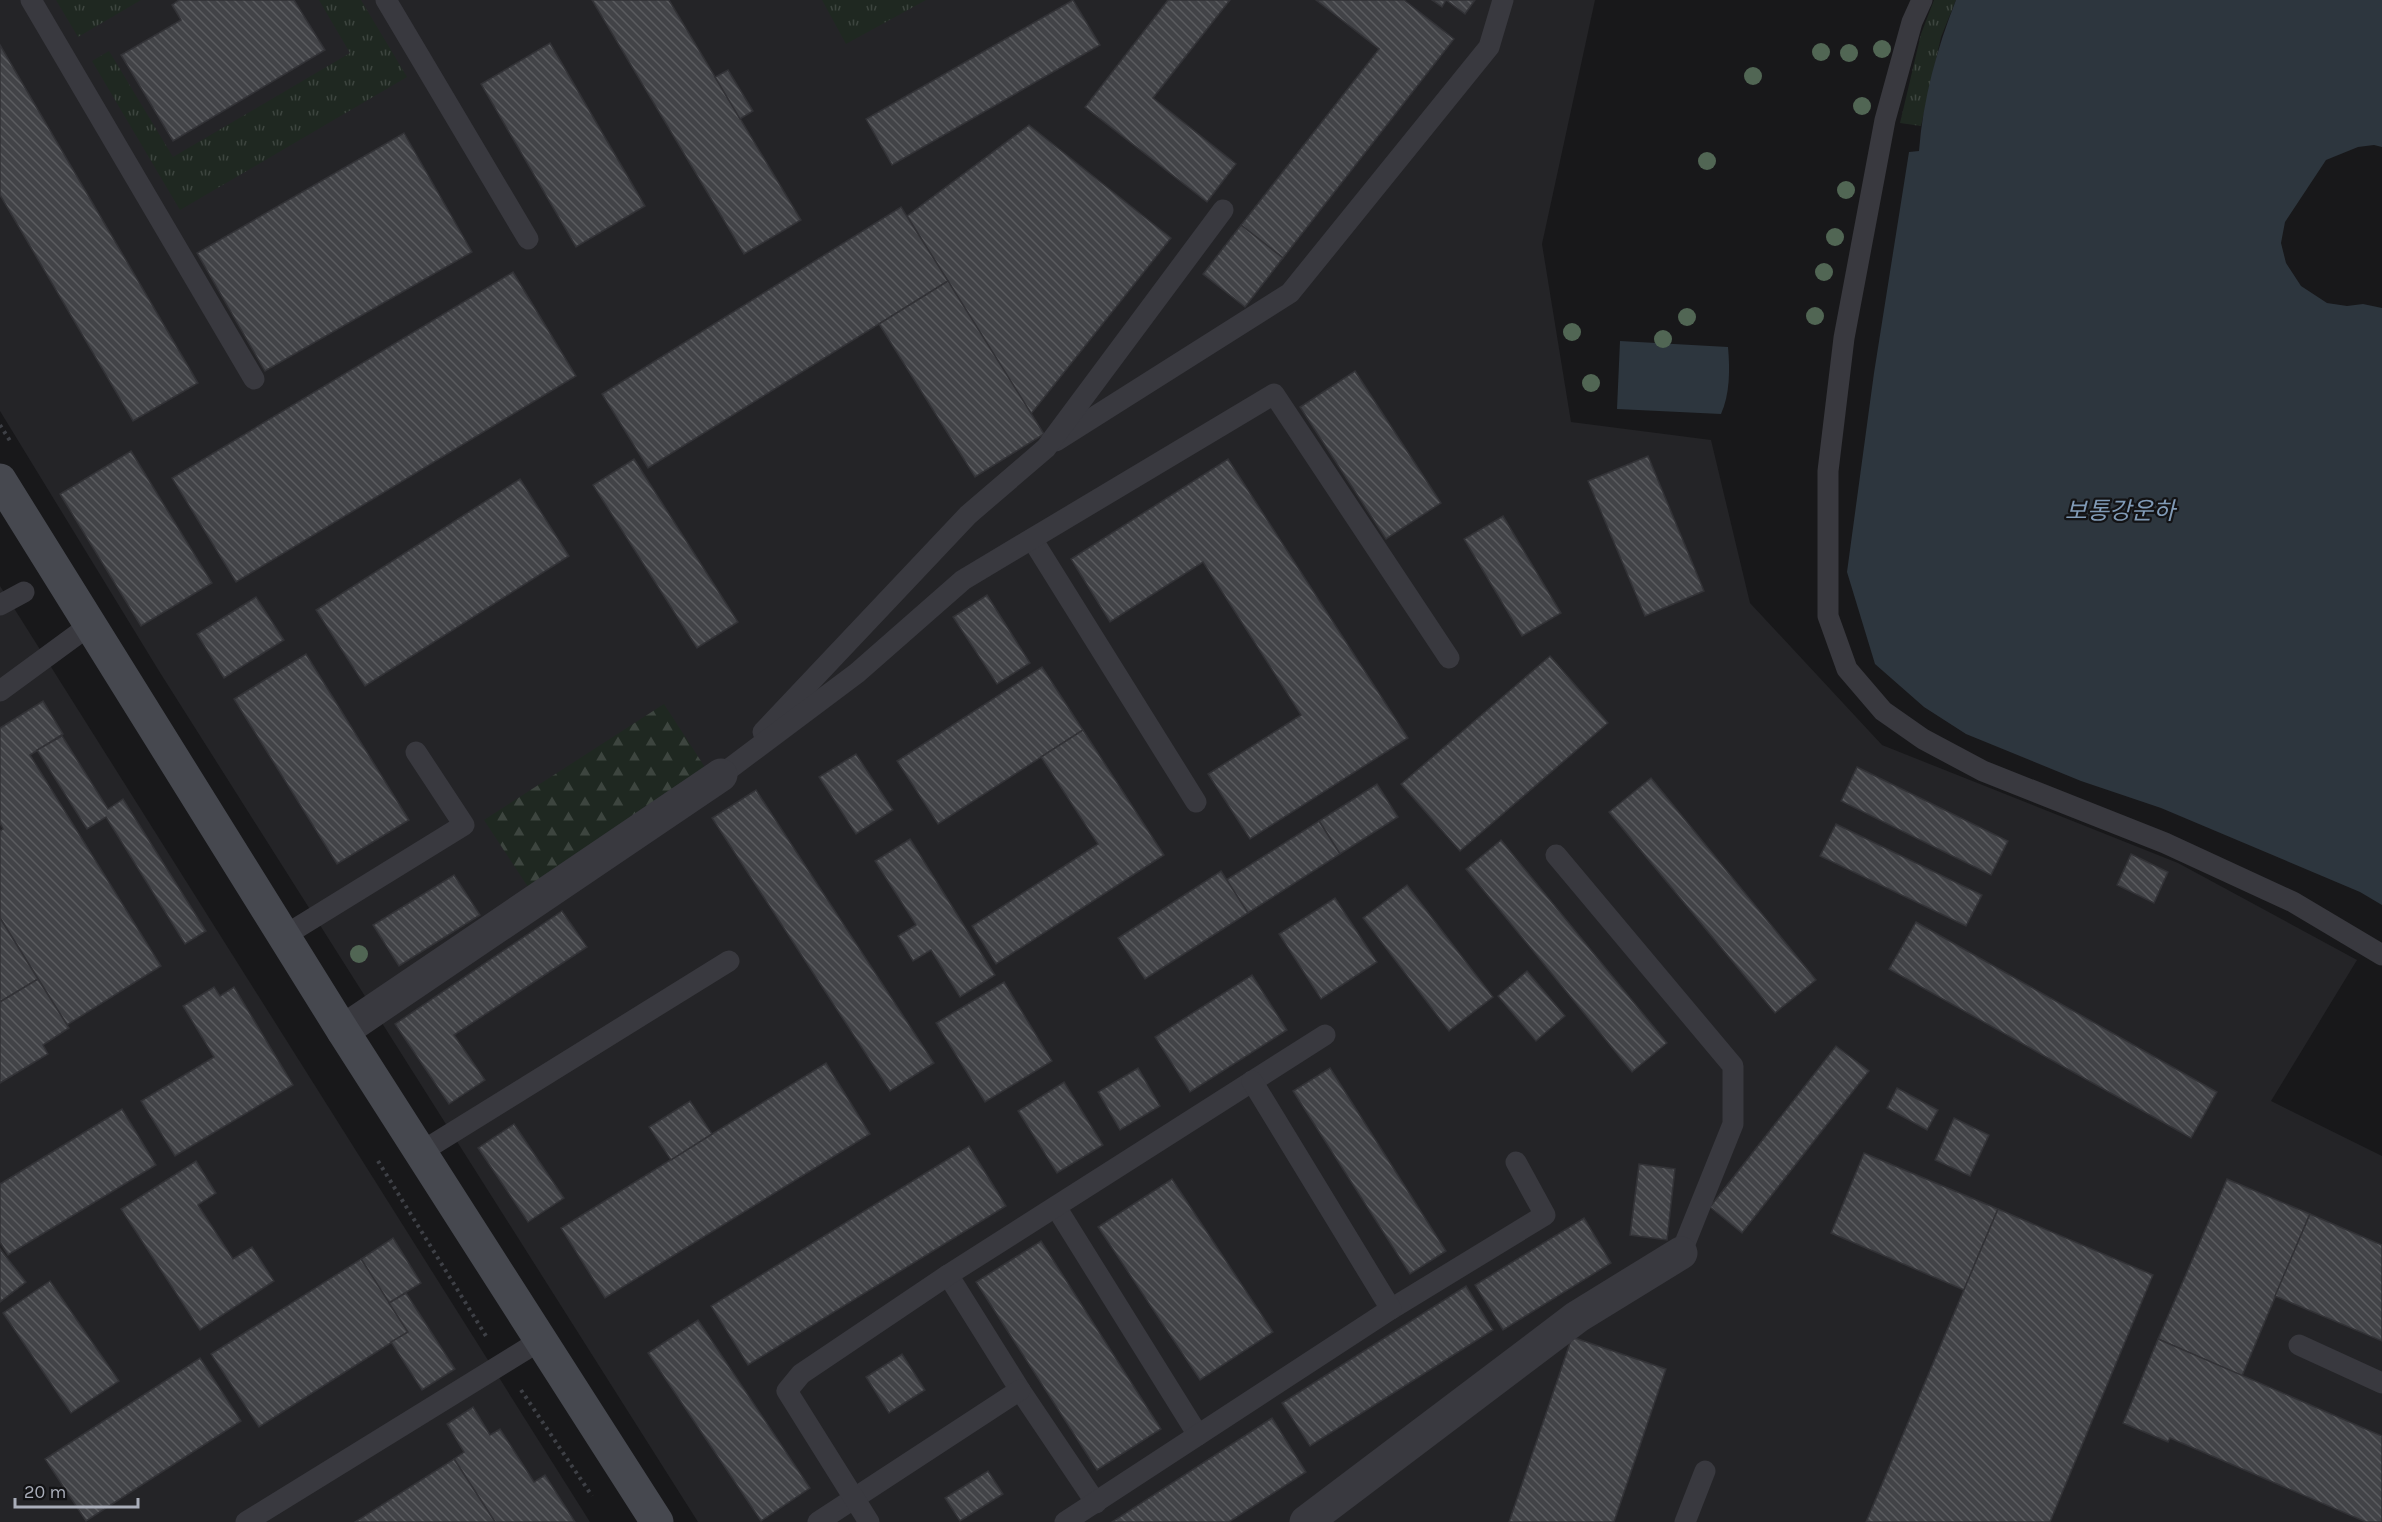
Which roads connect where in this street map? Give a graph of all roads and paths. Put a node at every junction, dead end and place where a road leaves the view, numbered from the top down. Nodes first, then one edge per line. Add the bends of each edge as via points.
1 (31, 0) edge
2 (386, 0) edge
3 (1503, 0) edge
4 (1922, 0) edge
5 (1223, 210) dead end
6 (528, 239) dead end
7 (254, 380) dead end
8 (1046, 448) junction
9 (0, 480) edge
10 (1032, 539) junction
11 (24, 592) dead end
12 (0, 605) edge
13 (90, 625) junction
14 (1449, 658) dead end
15 (0, 691) edge
16 (416, 752) dead end
17 (721, 776) junction
18 (1196, 802) dead end
19 (1556, 855) dead end
20 (284, 936) junction
21 (2382, 956) edge
22 (729, 961) dead end
23 (343, 1031) junction
24 (1325, 1035) dead end
25 (1252, 1081) junction
26 (421, 1152) junction
27 (1516, 1162) dead end
28 (1056, 1207) junction
29 (1681, 1253) joint
30 (948, 1275) junction
31 (1391, 1309) junction
32 (541, 1340) junction
33 (2299, 1345) dead end
34 (2382, 1383) edge
35 (1020, 1390) junction
36 (1198, 1435) junction
37 (1705, 1471) dead end
38 (854, 1498) junction
39 (1096, 1503) junction
40 (246, 1522) edge
41 (657, 1522) edge
42 (818, 1522) edge
43 (869, 1522) edge
44 (1065, 1522) edge
45 (1306, 1522) edge
46 (1685, 1522) edge

1 - 7 lane
2 - 6 lane
3 - 8 lane via 1490,47 1290,293
4 - 21 lane via 1912,22 1885,120 1844,338 1828,471 1828,616 1847,669 1883,711 1923,739 1983,771 2187,853 2293,902
5 - 8 lane
8 - 17 lane via 968,515
9 - 13 street
10 - 14 lane via 1274,394
10 - 17 lane via 963,580 857,673
10 - 18 lane
11 - 12 lane
13 - 15 lane
13 - 20 street
16 - 20 lane via 464,825
17 - 23 street
19 - 29 lane via 1733,1065 1733,1124
20 - 23 street
22 - 26 lane
23 - 26 street
24 - 25 lane
25 - 28 lane
25 - 31 lane
26 - 32 street
27 - 31 lane via 1545,1215
28 - 30 lane
28 - 36 lane
29 - 45 street via 1577,1317
30 - 35 lane
30 - 38 lane via 801,1374 787,1391
31 - 36 lane
32 - 40 lane
32 - 41 street
33 - 34 lane
35 - 38 lane
35 - 39 lane
36 - 39 lane
37 - 46 lane
38 - 42 lane
38 - 43 lane
39 - 44 lane

